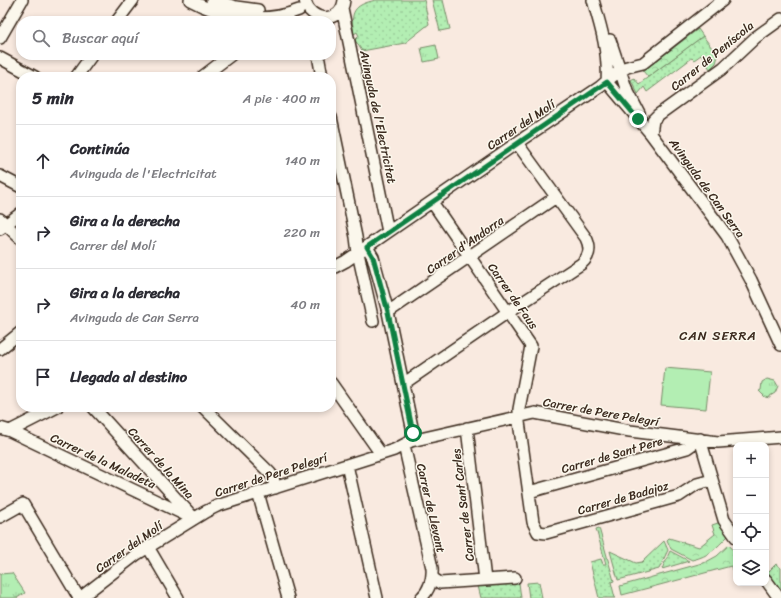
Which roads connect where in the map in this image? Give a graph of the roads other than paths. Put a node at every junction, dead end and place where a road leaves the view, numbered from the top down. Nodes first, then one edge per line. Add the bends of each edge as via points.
1 (22, 0) edge
2 (133, 0) edge
3 (190, 0) edge
4 (212, 0) edge
5 (593, 0) edge
6 (599, 0) edge
7 (723, 0) edge
8 (343, 4) edge
9 (307, 10) edge
10 (121, 16) edge
11 (239, 16) edge
12 (275, 16) edge
13 (319, 16) edge
14 (334, 16) edge
15 (781, 19) edge
16 (0, 38) edge
17 (0, 58) edge
18 (88, 60) edge
19 (224, 60) edge
20 (319, 60) edge
21 (27, 72) edge
22 (80, 72) edge
23 (209, 72) edge
24 (321, 72) edge
25 (620, 72) junction
26 (607, 82) junction
27 (626, 88) junction
28 (651, 134) junction
29 (336, 142) edge
30 (517, 143) junction
31 (0, 176) edge
32 (16, 184) edge
33 (556, 197) junction
34 (432, 202) junction
35 (16, 216) edge
36 (2, 224) edge
37 (388, 232) junction
38 (16, 235) edge
39 (367, 247) junction
40 (358, 253) junction
41 (470, 257) junction
42 (336, 266) edge
43 (388, 312) junction
44 (508, 312) junction
45 (373, 321) dead end
46 (16, 336) edge
47 (781, 345) edge
48 (0, 349) edge
49 (403, 384) junction
50 (336, 390) edge
51 (45, 412) edge
52 (98, 412) edge
53 (211, 412) edge
54 (519, 416) junction
55 (467, 428) junction
56 (5, 430) edge
57 (781, 437) edge
58 (700, 440) junction
59 (407, 443) junction
60 (381, 454) junction
61 (347, 465) junction
62 (712, 480) junction
63 (275, 488) junction
64 (529, 492) junction
65 (258, 493) junction
66 (0, 517) edge
67 (194, 519) junction
68 (538, 532) joint
69 (733, 532) edge
70 (148, 547) junction
71 (432, 576) junction
72 (515, 578) dead end
73 (485, 580) junction
74 (769, 584) edge
75 (79, 598) edge
76 (178, 598) edge
77 (288, 598) edge
78 (377, 598) edge
79 (421, 598) edge
80 (779, 598) edge

1 - 16 street
2 - 10 street
3 - 11 street via 222,14
4 - 9 street via 253,10
5 - 26 street via 606,50
6 - 25 street, Avinguda de Can Serra
7 - 25 street, Carrer del Molí via 643,63 627,67
8 - 14 street via 339,13
8 - 37 street, Avinguda de l'Electricitat
9 - 12 street
9 - 13 street
15 - 28 street, Carrer de Peníscola via 756,37 723,68 652,120
17 - 21 street
18 - 22 street
19 - 23 street
20 - 24 street
25 - 26 street, Carrer del Molí
25 - 27 street, Avinguda de Can Serra
26 - 27 street
26 - 28 street, Avinguda de Can Serra
26 - 30 street, Carrer del Molí
27 - 28 street, Avinguda de Can Serra
28 - 47 street, Avinguda de Can Serra via 727,236
29 - 40 street
30 - 33 street
30 - 34 street, Carrer del Molí
31 - 32 street
33 - 41 street, Carrer d'Andorra
33 - 44 street via 586,238 590,251 581,264
34 - 37 street, Carrer del Molí
34 - 41 street, Carrer de Faus
35 - 36 street
36 - 38 street
37 - 39 street, Carrer del Molí
39 - 40 street, Carrer del Molí
39 - 43 street via 373,257
40 - 42 street, Carrer del Molí
40 - 45 street
41 - 43 street, Carrer d'Andorra
41 - 44 street, Carrer de Faus
43 - 49 street
44 - 49 street
44 - 54 street, Carrer de Faus via 531,349
46 - 48 street
49 - 59 street via 413,433
50 - 60 street
51 - 56 street
52 - 67 street, Carrer de la Mina
53 - 63 street via 270,473
54 - 55 street, Carrer de Pere Pelegrí
54 - 58 street, Carrer de Pere Pelegrí via 535,414 630,431
54 - 64 street, Carrer de Faus
55 - 59 street, Carrer de Pere Pelegrí
55 - 73 street, Carrer de Sant Carles
56 - 67 street, Carrer de la Maladeta
57 - 58 street, Carrer de Pere Pelegrí via 718,442
58 - 62 street
58 - 64 street, Carrer de Sant Pere via 687,448
59 - 60 street, Carrer de Pere Pelegrí
59 - 71 street, Carrer de Llevant
60 - 61 street, Carrer de Pere Pelegrí
61 - 63 street, Carrer de Pere Pelegrí
61 - 78 street
62 - 68 street, Carrer de Badajoz via 697,484 679,496 546,533
62 - 69 street via 724,520
63 - 65 street, Carrer de Pere Pelegrí
64 - 68 street, Carrer de Faus via 533,522
65 - 67 street, Carrer de Pere Pelegrí via 216,506
65 - 77 street
66 - 75 street via 23,504
67 - 70 street, Carrer del Molí
70 - 75 street, Carrer del Molí
70 - 76 street
71 - 73 street via 440,583
71 - 79 street
72 - 73 street
74 - 80 street

